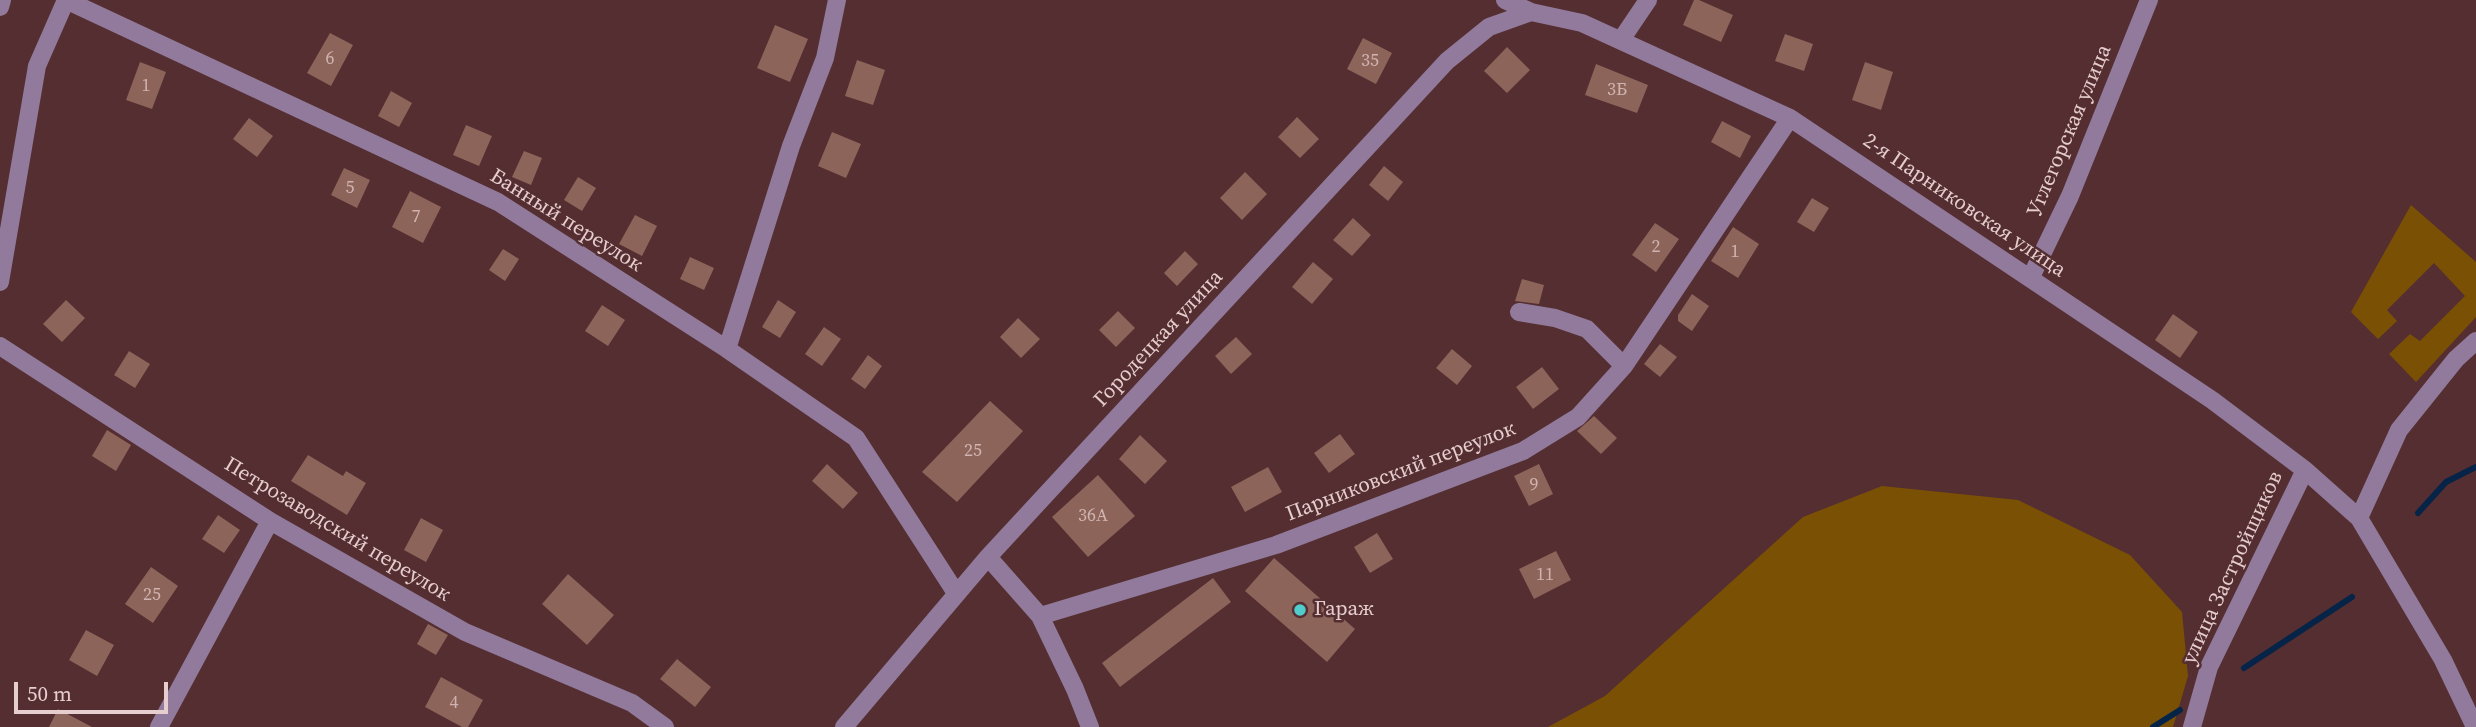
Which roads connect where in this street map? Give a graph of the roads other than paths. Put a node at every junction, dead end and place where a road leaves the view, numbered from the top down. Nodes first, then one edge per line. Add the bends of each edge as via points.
1 (2, 0) edge
2 (66, 0) edge
3 (837, 0) edge
4 (1505, 0) edge
5 (1648, 0) edge
6 (2149, 0) edge
7 (0, 7) edge
8 (1531, 12) junction
9 (1621, 40) junction
10 (1790, 118) junction
11 (2031, 277) junction
12 (0, 282) edge
13 (1519, 312) dead end
14 (2476, 341) edge
15 (0, 346) edge
16 (727, 349) junction
17 (1624, 366) junction
18 (2305, 470) junction
19 (2359, 518) junction
20 (270, 521) junction
21 (988, 557) junction
22 (956, 593) junction
23 (1040, 616) junction
24 (159, 727) edge
25 (665, 727) edge
26 (844, 727) edge
27 (1090, 727) edge
28 (2192, 727) edge
29 (2475, 727) edge

1 - 7 street
2 - 12 street via 37,66
2 - 16 street, Банный переулок via 498,202
3 - 16 street via 825,58 791,146
4 - 8 street, 2-я Парниковская улица
5 - 9 street
6 - 11 street, Углегорская улица via 2070,196
8 - 9 street, 2-я Парниковская улица via 1582,23
8 - 21 street, Городецкая улица via 1489,27 1447,61
9 - 10 street, 2-я Парниковская улица
10 - 11 street, 2-я Парниковская улица
10 - 17 street, Парниковский переулок
11 - 18 street, 2-я Парниковская улица via 2212,400
13 - 17 street via 1587,329
14 - 19 street via 2399,430
15 - 20 street, Петрозаводский переулок
16 - 22 street, Банный переулок via 856,438
17 - 23 street, Парниковский переулок via 1578,417 1523,451 1276,545
18 - 19 street, 2-я Парниковская улица
18 - 28 street, улица Застройщиков via 2209,667
19 - 29 street, 2-я Парниковская улица via 2443,660
20 - 24 street
20 - 25 street, Петрозаводский переулок via 466,632 632,703
21 - 22 street, Городецкая улица
21 - 23 street
22 - 26 street, Городецкая улица
23 - 27 street

